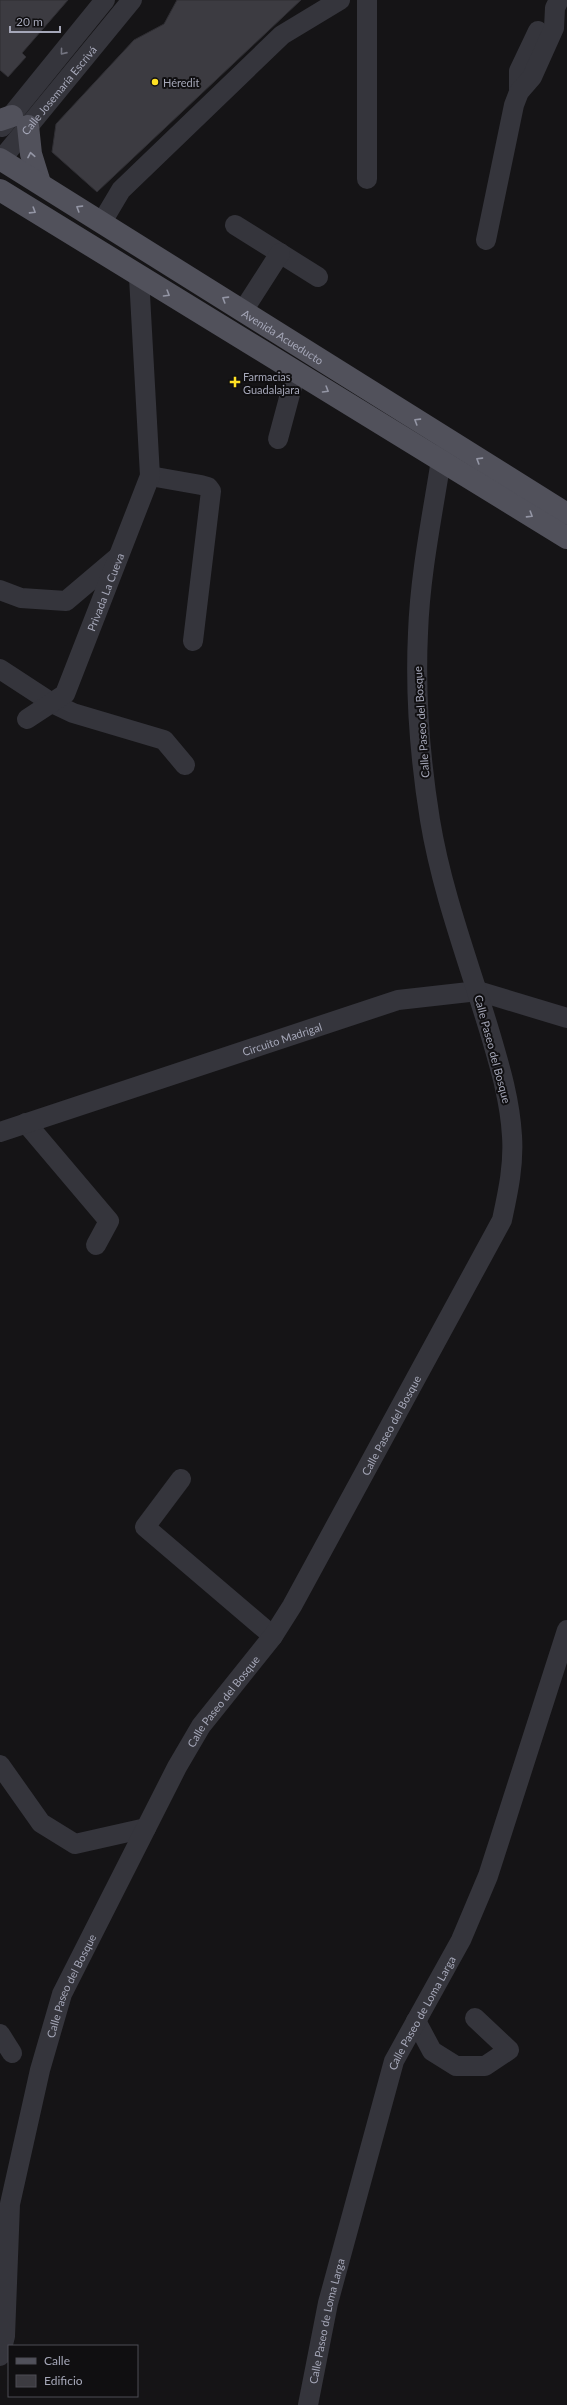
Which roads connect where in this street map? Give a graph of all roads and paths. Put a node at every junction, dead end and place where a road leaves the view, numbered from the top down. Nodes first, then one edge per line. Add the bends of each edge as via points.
1 (105, 0) edge
2 (132, 0) edge
3 (340, 0) edge
4 (367, 0) edge
5 (557, 4) edge
6 (10, 123) edge
7 (0, 160) edge
8 (367, 180) dead end
9 (40, 183) junction
10 (0, 190) edge
11 (102, 222) junction
12 (235, 225) dead end
13 (130, 239) junction
14 (486, 240) dead end
15 (280, 253) junction
16 (114, 261) junction
17 (139, 277) junction
18 (318, 277) dead end
19 (243, 311) junction
20 (296, 372) junction
21 (278, 439) dead end
22 (446, 451) junction
23 (150, 476) junction
24 (567, 514) edge
25 (567, 538) edge
26 (119, 556) junction
27 (0, 590) edge
28 (193, 641) dead end
29 (0, 669) edge
30 (52, 703) junction
31 (27, 719) dead end
32 (185, 765) dead end
33 (478, 991) junction
34 (567, 1018) edge
35 (26, 1123) junction
36 (0, 1132) edge
37 (96, 1245) dead end
38 (181, 1479) dead end
39 (567, 1630) edge
40 (273, 1636) junction
41 (0, 1764) edge
42 (146, 1828) junction
43 (475, 2018) dead end
44 (416, 2021) junction
45 (0, 2034) edge
46 (12, 2053) dead end
47 (0, 2356) edge
48 (308, 2405) edge

1 -> 6 street, Calle Josemaría Escrivá
2 - 6 street, Calle Josemaría Escrivá
3 - 11 street via 282,35 121,190
4 - 8 street
5 - 14 street via 542,24 519,71 520,92 514,105
6 - 7 street, Calle Josemaría Escrivá
9 -> 6 main road via 31,154
7 - 9 main road, Avenida Acueducto
11 -> 9 main road, Avenida Acueducto
10 -> 16 main road, Avenida Acueducto
11 - 13 main road, Avenida Acueducto
12 - 15 street
13 - 16 main road
19 -> 13 main road, Avenida Acueducto
15 - 18 street
15 - 19 street
16 - 17 main road, Avenida Acueducto
17 -> 20 main road, Avenida Acueducto
17 - 23 street, Privada La Cueva
22 -> 19 main road, Avenida Acueducto
20 - 21 street
20 -> 22 main road, Avenida Acueducto
24 -> 22 main road, Avenida Acueducto
22 -> 25 main road, Avenida Acueducto
22 - 33 street, Calle Paseo del Bosque via 423,573 418,632 420,752 430,821 443,881
23 - 26 street, Privada La Cueva
23 - 28 street via 201,485 211,491
26 - 27 street via 66,601 21,598
26 - 30 street, Privada La Cueva via 65,694
29 - 30 street
30 - 31 street, Privada La Cueva
30 - 32 street via 72,713 164,740
33 - 34 street, Circuito Madrigal
33 - 35 street, Circuito Madrigal via 398,1000
33 - 40 street, Calle Paseo del Bosque via 508,1097 512,1172 502,1220 292,1606
35 - 36 street, Circuito Madrigal
35 - 37 street via 110,1221
38 - 40 street via 145,1528
39 - 44 street, Calle Paseo de Loma Larga via 488,1876 461,1940
40 - 42 street, Calle Paseo del Bosque via 201,1726
41 - 42 street via 41,1823 75,1844
42 - 47 street, Calle Paseo del Bosque via 62,1994 40,2070 10,2204 5,2336
43 - 44 street via 509,2050 485,2066 456,2066 432,2051
44 - 48 street, Calle Paseo de Loma Larga via 394,2061 377,2118 328,2303
45 - 46 street

